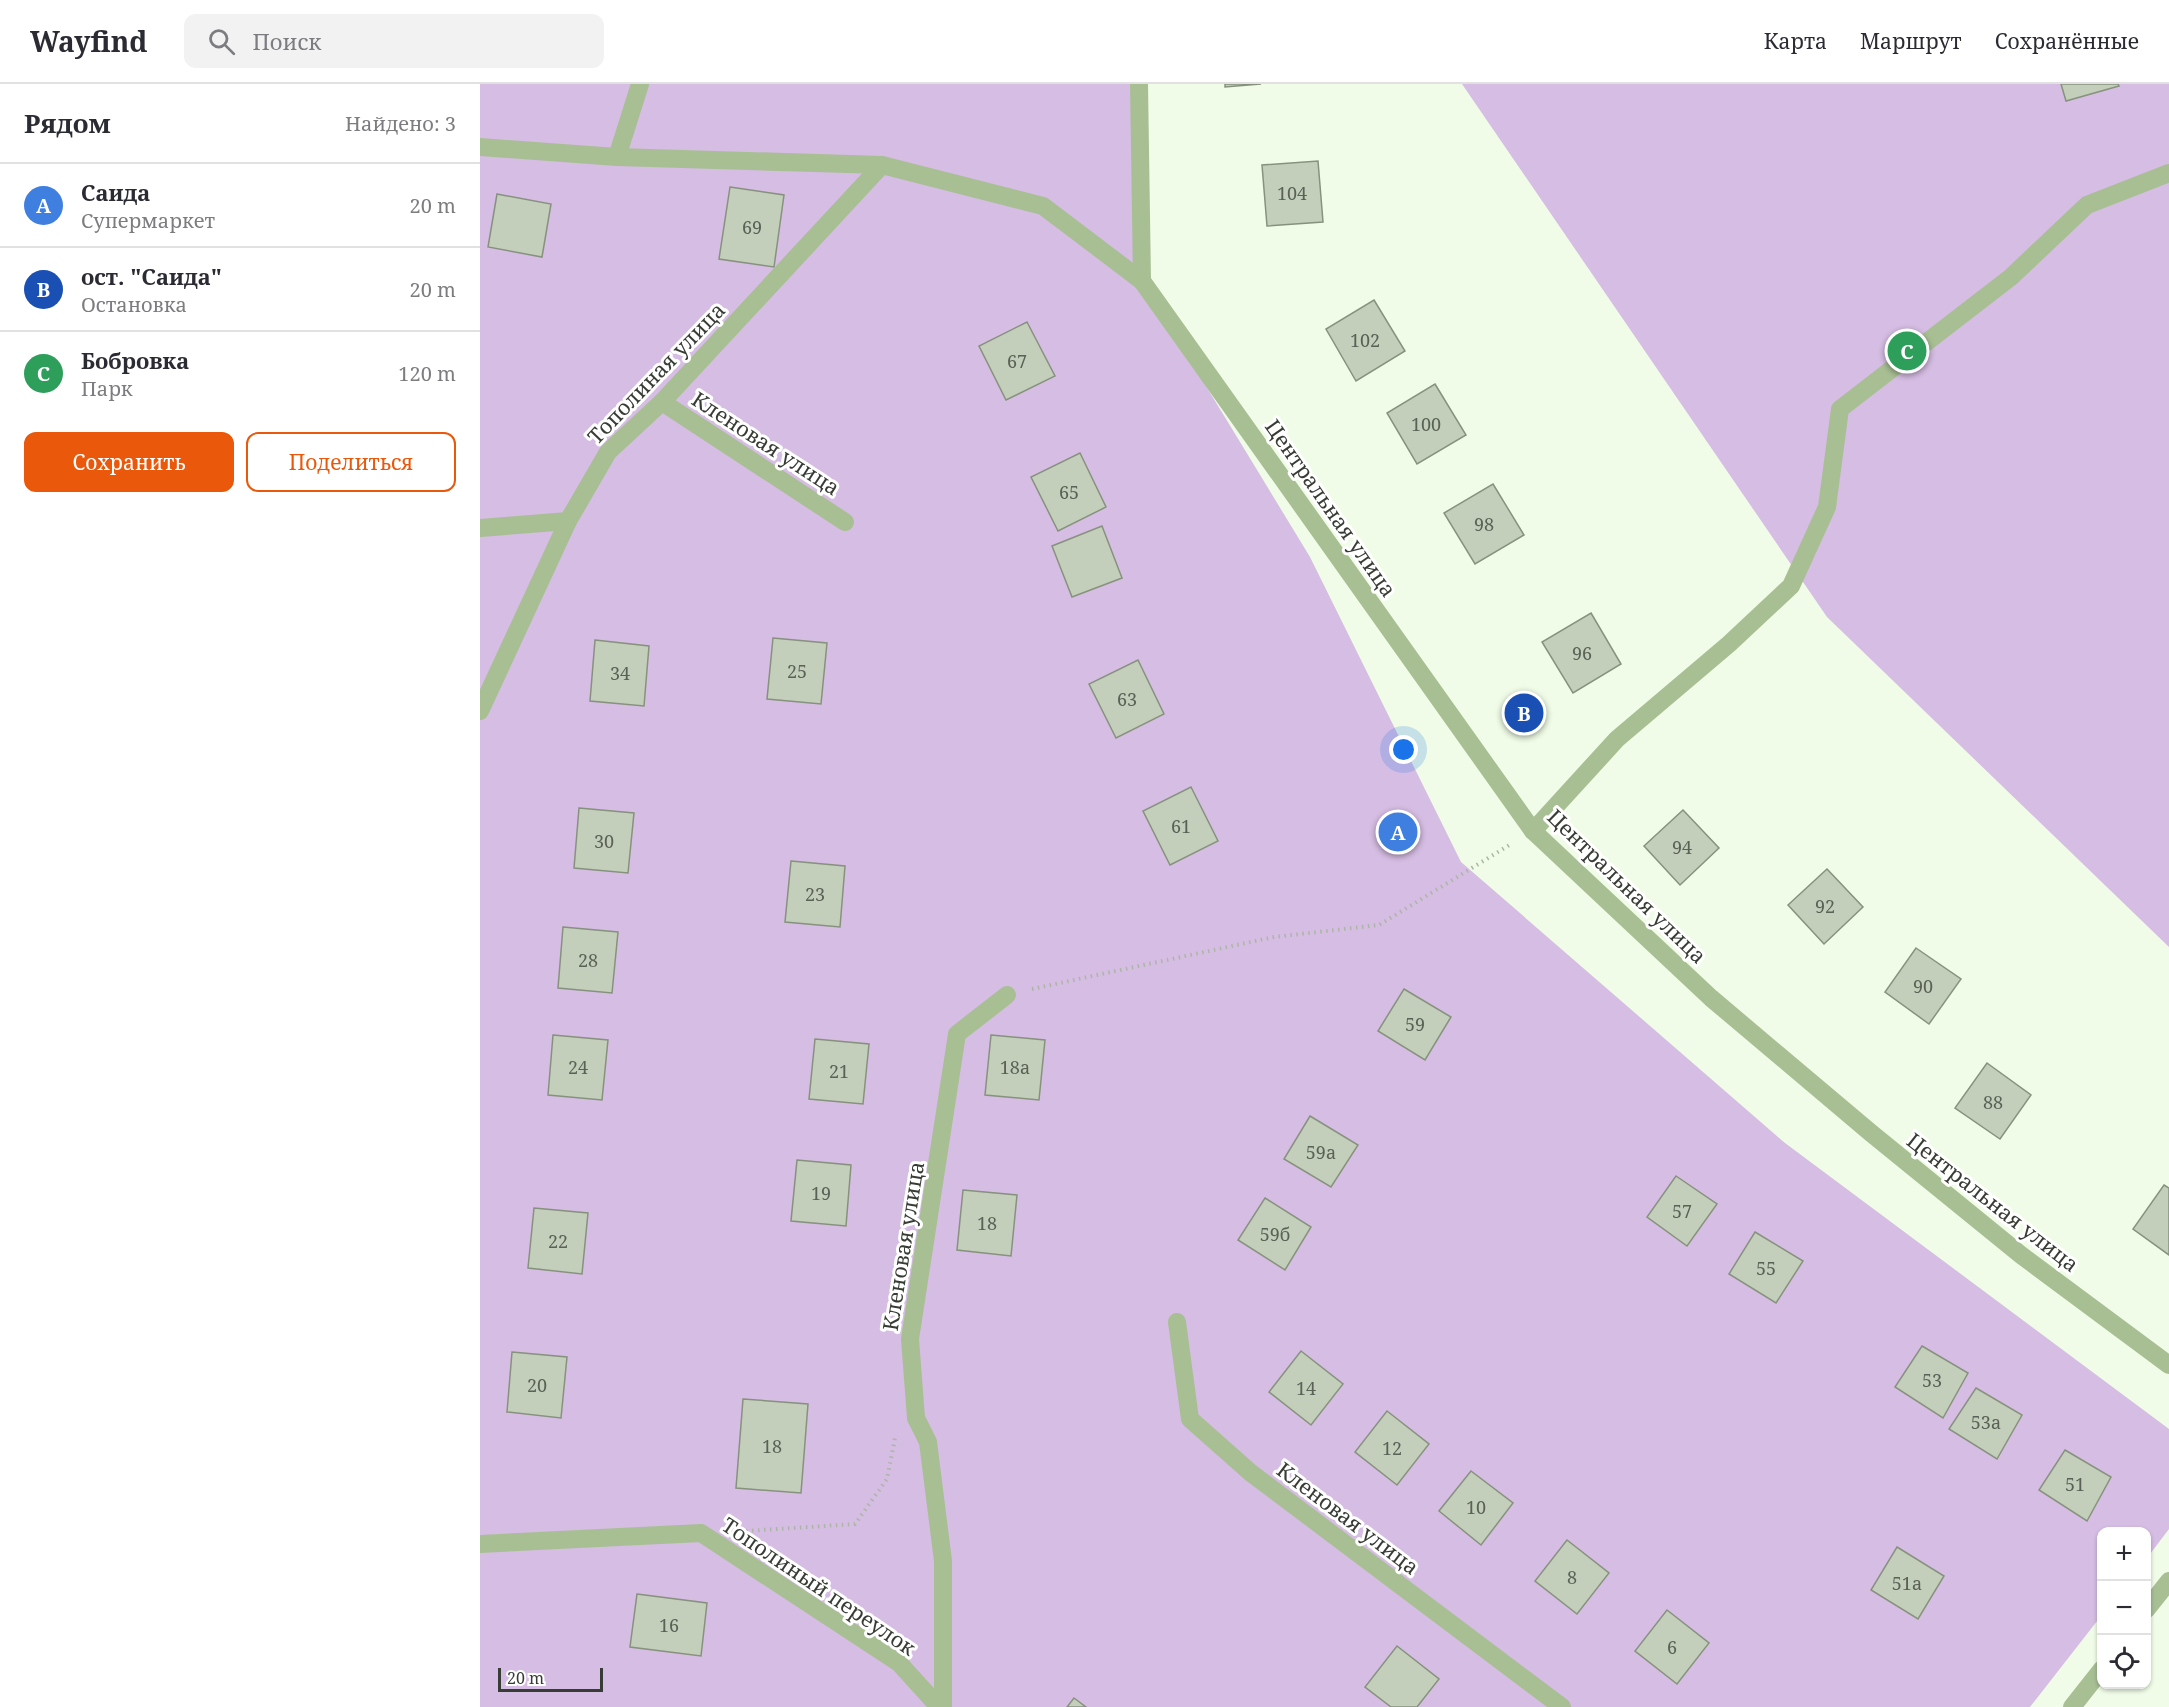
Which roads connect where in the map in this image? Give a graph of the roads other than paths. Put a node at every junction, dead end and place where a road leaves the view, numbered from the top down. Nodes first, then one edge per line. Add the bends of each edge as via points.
1 (640, 84) edge
2 (1139, 84) edge
3 (480, 147) edge
4 (617, 158) junction
5 (882, 165) junction
6 (2169, 173) edge
7 (1142, 281) junction
8 (662, 402) junction
9 (568, 521) junction
10 (845, 522) dead end
11 (480, 528) edge
12 (480, 711) edge
13 (1533, 831) junction
14 (1007, 995) road end
15 (1177, 1322) dead end
16 (2169, 1365) edge
17 (480, 1544) edge
18 (2169, 1581) edge
19 (2151, 1604) edge
20 (2097, 1675) edge
21 (939, 1707) edge
22 (943, 1707) edge
23 (1562, 1707) edge
24 (2072, 1707) edge

1 - 4 street
2 - 7 street
3 - 4 street, Центральная улица
4 - 5 street, Центральная улица
5 - 7 street, Центральная улица via 1044,206
5 - 8 street, Тополиная улица
6 - 13 street via 2087,205 2011,278 1840,409 1827,507 1791,586 1617,740
7 - 13 street, Центральная улица
8 - 9 street, Тополиная улица via 608,452
8 - 10 street, Кленовая улица
9 - 11 street
9 - 12 street, Тополиная улица
13 - 16 street, Центральная улица via 1711,998 1871,1133 2021,1255
14 - 22 street, Кленовая улица via 957,1034 910,1339 916,1418 928,1442 943,1561
15 - 23 street, Кленовая улица via 1190,1419 1251,1473
17 - 21 street, Тополиный переулок via 701,1533 899,1663
18 - 19 street
20 - 24 street

